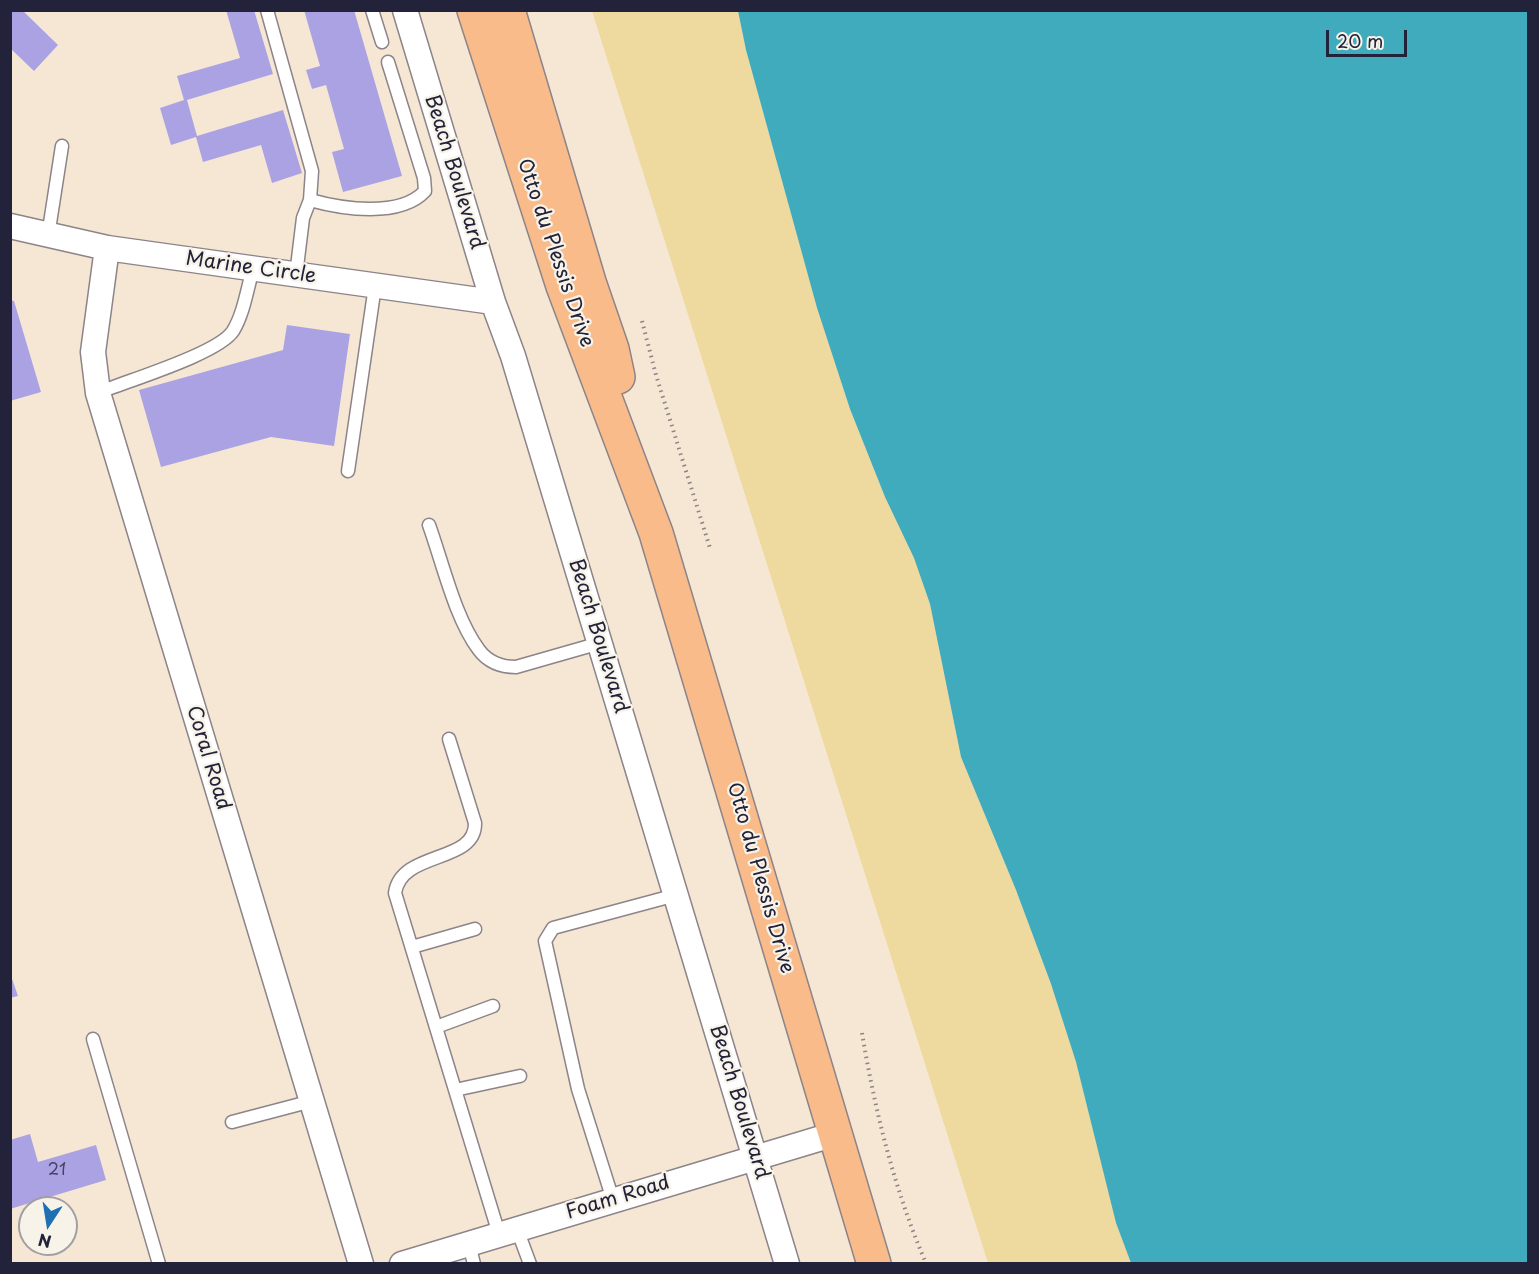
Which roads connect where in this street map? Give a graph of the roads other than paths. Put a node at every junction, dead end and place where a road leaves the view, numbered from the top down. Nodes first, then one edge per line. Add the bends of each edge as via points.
1 (267, 10) edge
2 (372, 10) edge
3 (405, 10) edge
4 (474, 10) edge
5 (508, 10) edge
6 (382, 42) dead end
7 (388, 62) dead end
8 (62, 146) dead end
9 (310, 200) junction
10 (10, 226) edge
11 (48, 236) junction
12 (107, 248) junction
13 (253, 269) junction
14 (296, 275) junction
15 (375, 286) junction
16 (494, 302) junction
17 (98, 393) junction
18 (348, 471) dead end
19 (643, 493) junction
20 (429, 525) dead end
21 (600, 644) junction
22 (449, 739) dead end
23 (676, 896) junction
24 (475, 928) dead end
25 (412, 946) junction
26 (493, 1006) dead end
27 (436, 1027) junction
28 (93, 1039) dead end
29 (520, 1076) dead end
30 (455, 1090) junction
31 (312, 1101) junction
32 (232, 1122) dead end
33 (835, 1134) junction
34 (756, 1157) junction
35 (613, 1200) junction
36 (508, 1232) junction
37 (472, 1254) edge
38 (159, 1263) edge
39 (361, 1263) edge
40 (402, 1263) edge
41 (530, 1263) edge
42 (787, 1263) edge
43 (874, 1263) edge

1 - 9 lane via 312,171
2 - 6 lane
3 - 16 street, Beach Boulevard
4 - 19 main road, Otto du Plessis Drive via 563,286
5 - 19 main road, Otto du Plessis Drive via 612,349
7 - 9 lane via 424,178 424,191 416,201 364,210
8 - 11 lane
9 - 14 lane via 303,218
10 - 11 street, Marine Circle
11 - 12 street, Marine Circle
12 - 13 street, Marine Circle
12 - 17 street, Coral Road via 93,352
13 - 14 street, Marine Circle
13 - 17 lane via 239,318 226,338 192,356
14 - 15 street, Marine Circle
15 - 16 street, Marine Circle
15 - 18 lane
16 - 21 street, Beach Boulevard
17 - 31 street, Coral Road
19 - 33 main road, Otto du Plessis Drive
20 - 21 lane via 464,625 490,660 516,667
21 - 23 street, Beach Boulevard
22 - 25 lane via 475,828 463,846 407,871 398,880 395,893
23 - 34 street, Beach Boulevard
23 - 35 lane via 553,927 545,941 578,1089
24 - 25 lane
25 - 27 lane
26 - 27 lane
27 - 30 lane
28 - 38 lane
29 - 30 lane
30 - 36 lane
31 - 32 lane
31 - 39 street, Coral Road
33 - 34 street, Foam Road
33 - 43 main road, Otto du Plessis Drive
34 - 35 street, Foam Road
34 - 42 street, Beach Boulevard
35 - 36 street, Foam Road
36 - 37 street, Foam Road
36 - 41 lane
37 - 40 street, Foam Road

